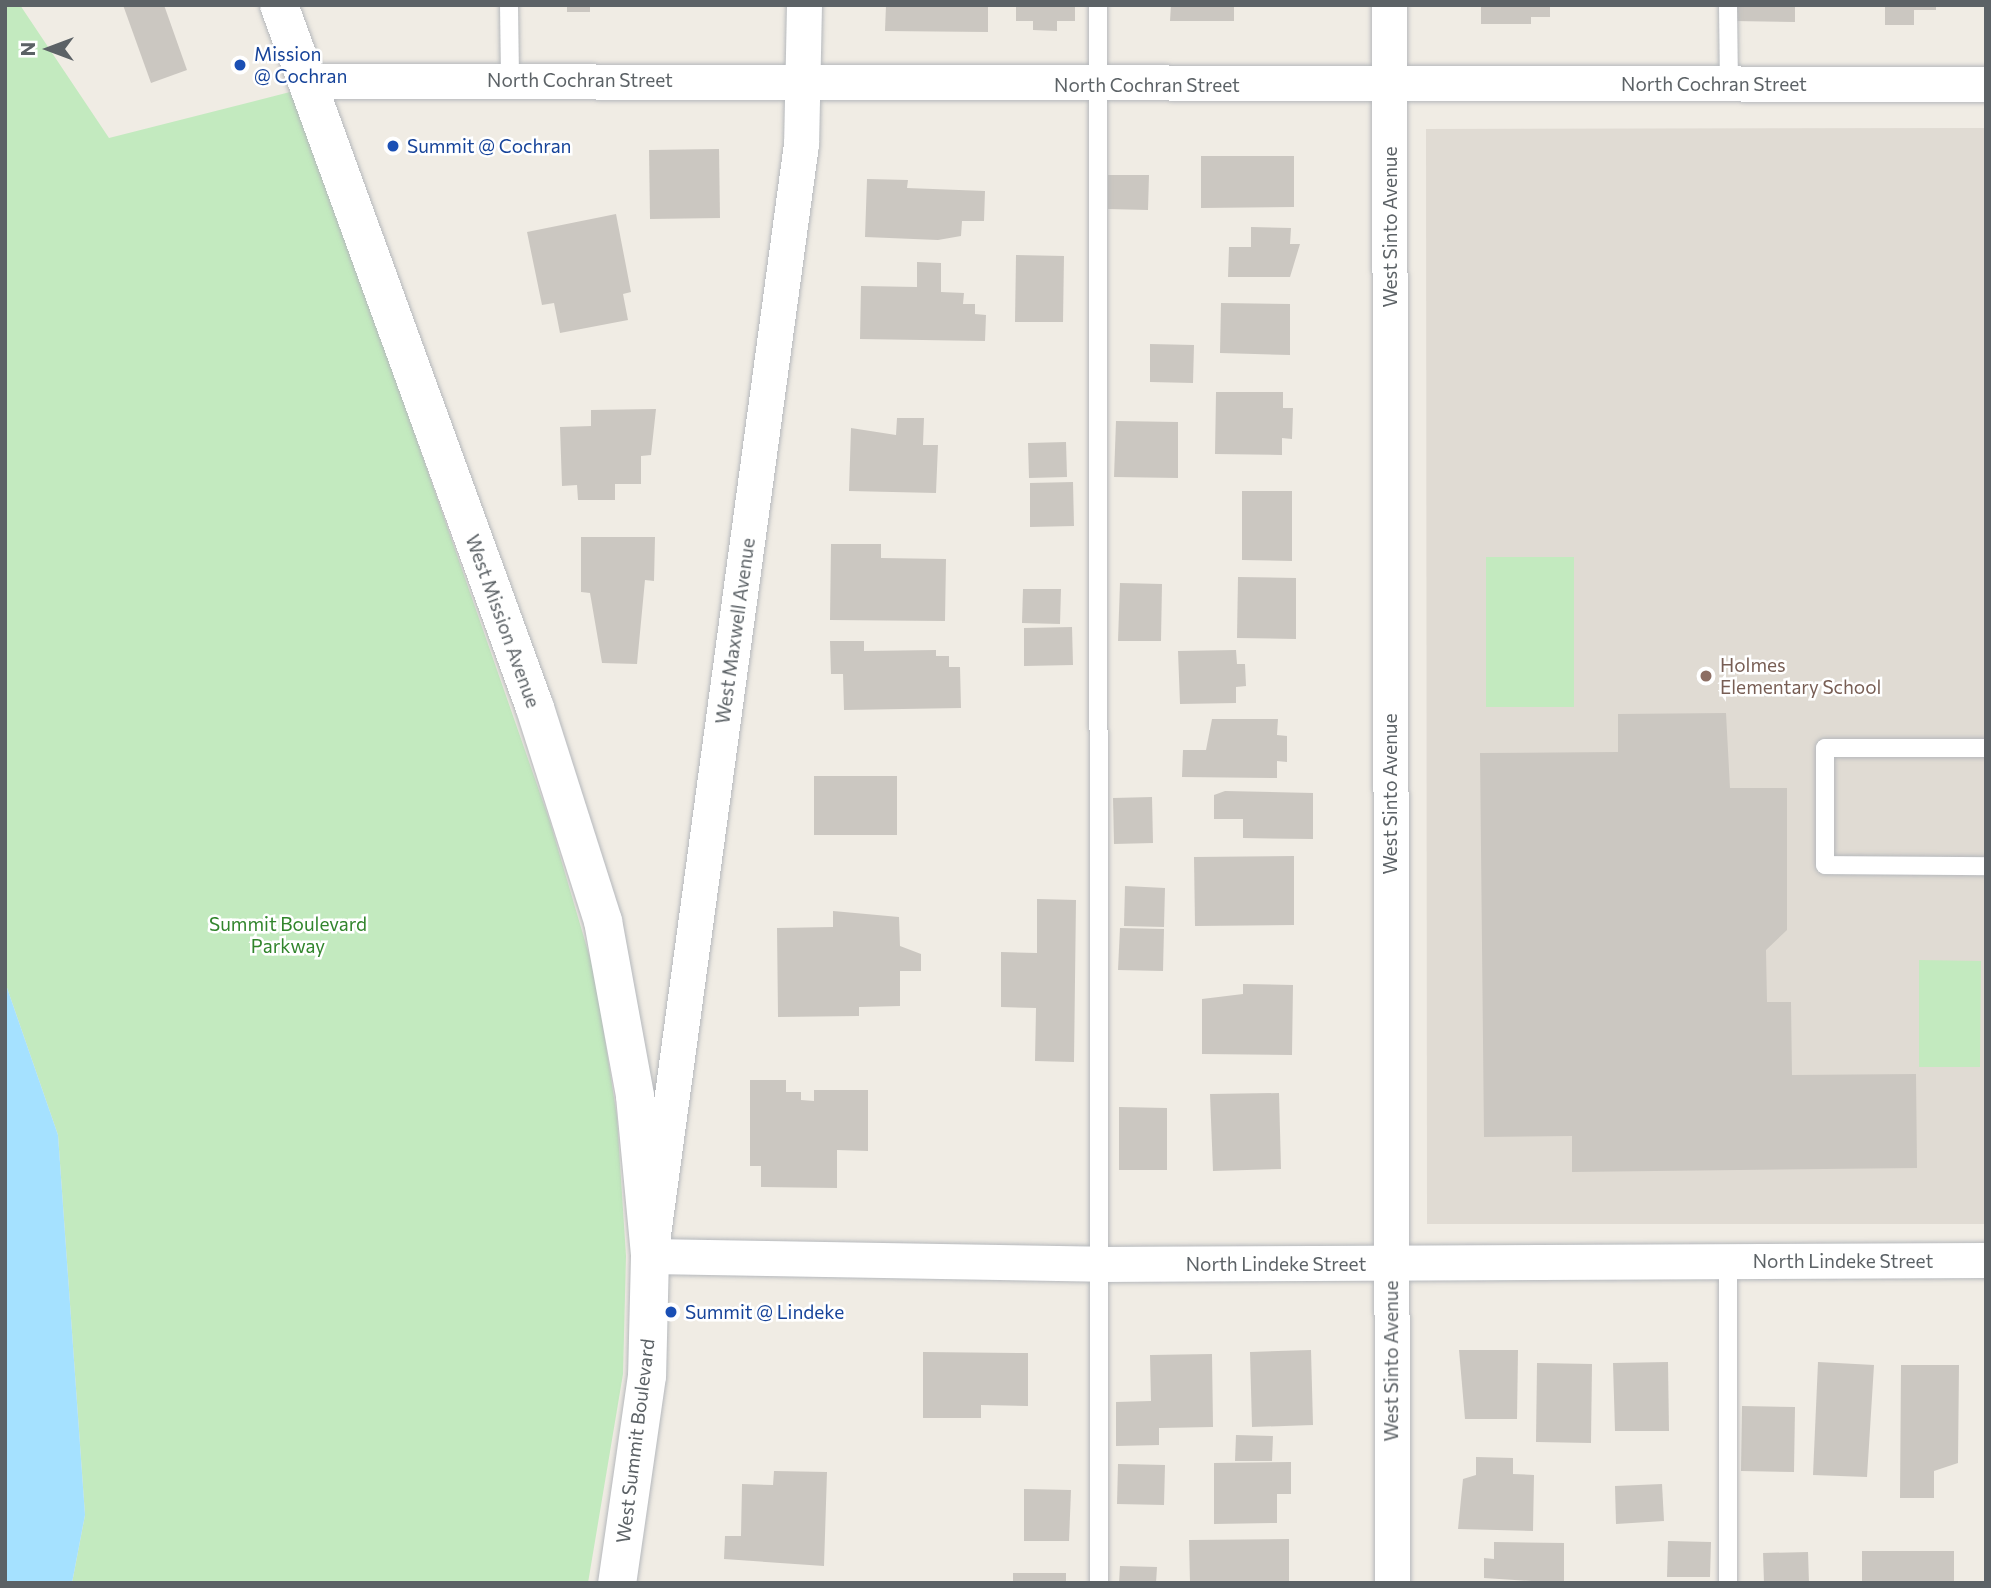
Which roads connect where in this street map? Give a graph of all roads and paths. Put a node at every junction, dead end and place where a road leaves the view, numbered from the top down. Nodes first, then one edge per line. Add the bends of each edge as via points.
1 (279, 5) edge
2 (509, 5) edge
3 (804, 5) edge
4 (1098, 5) edge
5 (1389, 5) edge
6 (1728, 5) edge
7 (510, 80) junction
8 (804, 80) junction
9 (308, 81) junction
10 (1986, 84) edge
11 (1390, 85) junction
12 (1729, 85) junction
13 (1099, 86) junction
14 (1986, 748) edge
15 (1986, 866) edge
16 (650, 1256) junction
17 (1986, 1260) edge
18 (1728, 1262) junction
19 (1101, 1264) junction
20 (1391, 1264) junction
21 (617, 1583) edge
22 (1099, 1583) edge
23 (1392, 1583) edge
24 (1728, 1583) edge

1 - 9 street, West Mission Avenue
2 - 7 lane
3 - 8 street, West Maxwell Avenue
4 - 13 lane
5 - 11 street, West Sinto Avenue
6 - 12 lane
7 - 8 street, North Cochran Street
7 - 9 street, North Cochran Street
8 - 13 street, North Cochran Street
8 - 16 street, West Maxwell Avenue
9 - 16 street, West Mission Avenue via 535,708 603,921 635,1096
10 - 12 street, North Cochran Street
11 - 12 street, North Cochran Street
11 - 13 street, North Cochran Street
11 - 20 street, West Sinto Avenue
13 - 19 lane
14 - 15 lane via 1825,748 1825,865
16 - 19 street, North Lindeke Street
16 - 21 street, West Summit Boulevard via 647,1376
17 - 18 street, North Lindeke Street
18 - 20 street, North Lindeke Street
18 - 24 lane
19 - 20 street, North Lindeke Street
19 - 22 lane
20 - 23 street, West Sinto Avenue

